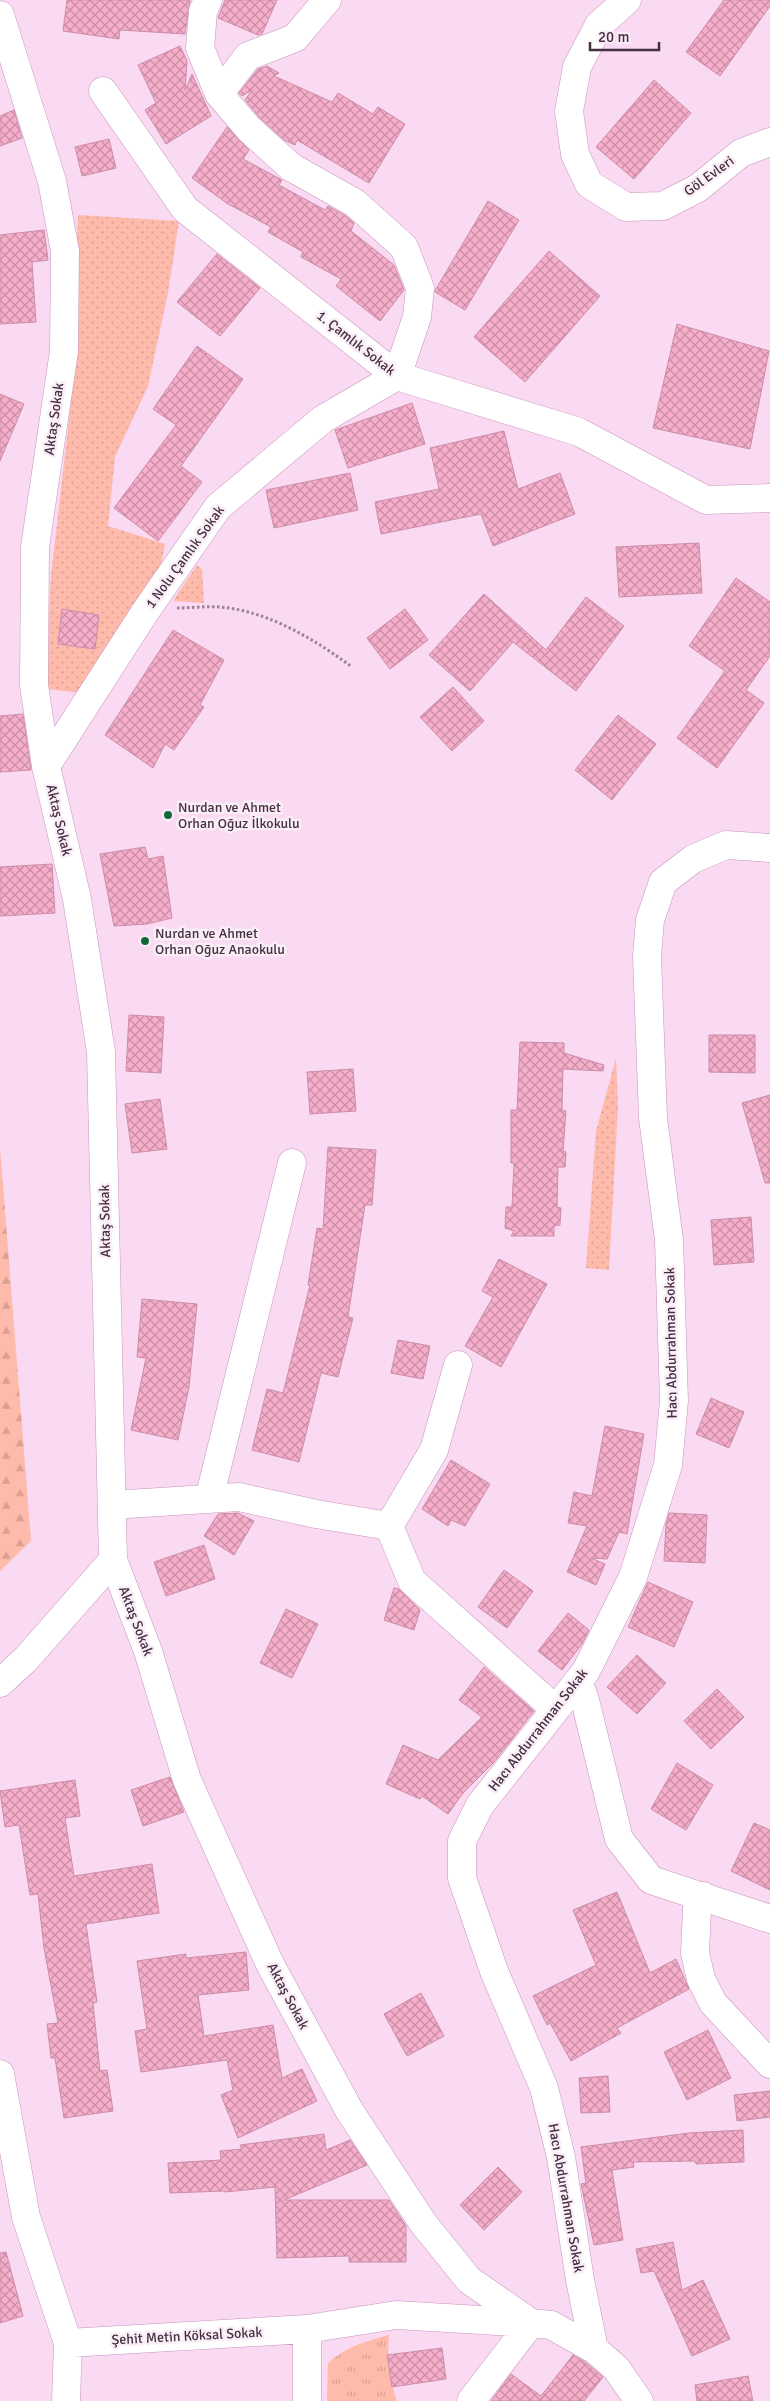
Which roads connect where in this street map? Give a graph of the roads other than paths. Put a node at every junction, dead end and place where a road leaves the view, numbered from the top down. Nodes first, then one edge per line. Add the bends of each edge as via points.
1 (208, 0) edge
2 (328, 0) edge
3 (627, 0) edge
4 (0, 15) edge
5 (103, 91) dead end
6 (219, 94) junction
7 (770, 142) edge
8 (397, 376) junction
9 (770, 498) edge
10 (46, 766) junction
11 (770, 848) edge
12 (292, 1163) dead end
13 (458, 1365) dead end
14 (209, 1499) junction
15 (112, 1504) junction
16 (389, 1526) junction
17 (113, 1560) junction
18 (578, 1681) junction
19 (0, 1683) edge
20 (555, 1709) junction
21 (703, 1896) junction
22 (770, 1919) edge
23 (770, 2064) edge
24 (0, 2074) edge
25 (531, 2324) junction
26 (307, 2329) junction
27 (68, 2343) junction
28 (594, 2349) junction
29 (66, 2401) edge
30 (307, 2401) edge
31 (471, 2401) edge
32 (639, 2401) edge

1 - 6 street via 202,11 200,48
2 - 6 street via 295,38 248,56
3 - 7 street, Göl Evleri via 599,25 577,67 569,111 575,154 589,184 626,207 663,206 698,188 741,153
4 - 10 street, Aktaş Sokak via 46,159 65,251 64,351 35,547 34,685
5 - 8 street, 1. Çamlık Sokak via 185,209
6 - 8 street via 249,129 291,167 355,203 404,247 420,288 417,317
8 - 9 street, 1. Çamlık Sokak via 580,432 706,500
8 - 10 street, 1 Nolu Çamlık Sokak via 323,419 218,506
10 - 15 street, Aktaş Sokak via 77,899 101,1052
11 - 18 street, Hacı Abdurrahman Sokak via 726,845 693,859 663,882 650,920 647,956 653,1118 669,1240 674,1401 668,1464 633,1577
12 - 14 street
13 - 16 street via 434,1450
14 - 15 street
14 - 16 street via 239,1497
15 - 17 street, Aktaş Sokak
16 - 20 street via 412,1581
17 - 19 street via 26,1659
17 - 25 street, Aktaş Sokak via 148,1651 187,1780 270,1964 349,2110 423,2224 469,2280
18 - 20 street, Hacı Abdurrahman Sokak
18 - 21 street via 619,1840 651,1880
20 - 28 street, Hacı Abdurrahman Sokak via 480,1806 462,1841 462,1878 494,1971 544,2088 561,2157
21 - 22 street
21 - 23 street via 697,1909 696,1936 701,1979 713,2003
24 - 27 street via 26,2217
25 - 26 street, Şehit Metin Köksal Sokak via 396,2315
25 - 28 street, Şehit Metin Köksal Sokak via 551,2325
25 - 31 street
26 - 27 street, Şehit Metin Köksal Sokak
26 - 30 street
27 - 29 street
28 - 32 street via 616,2368

